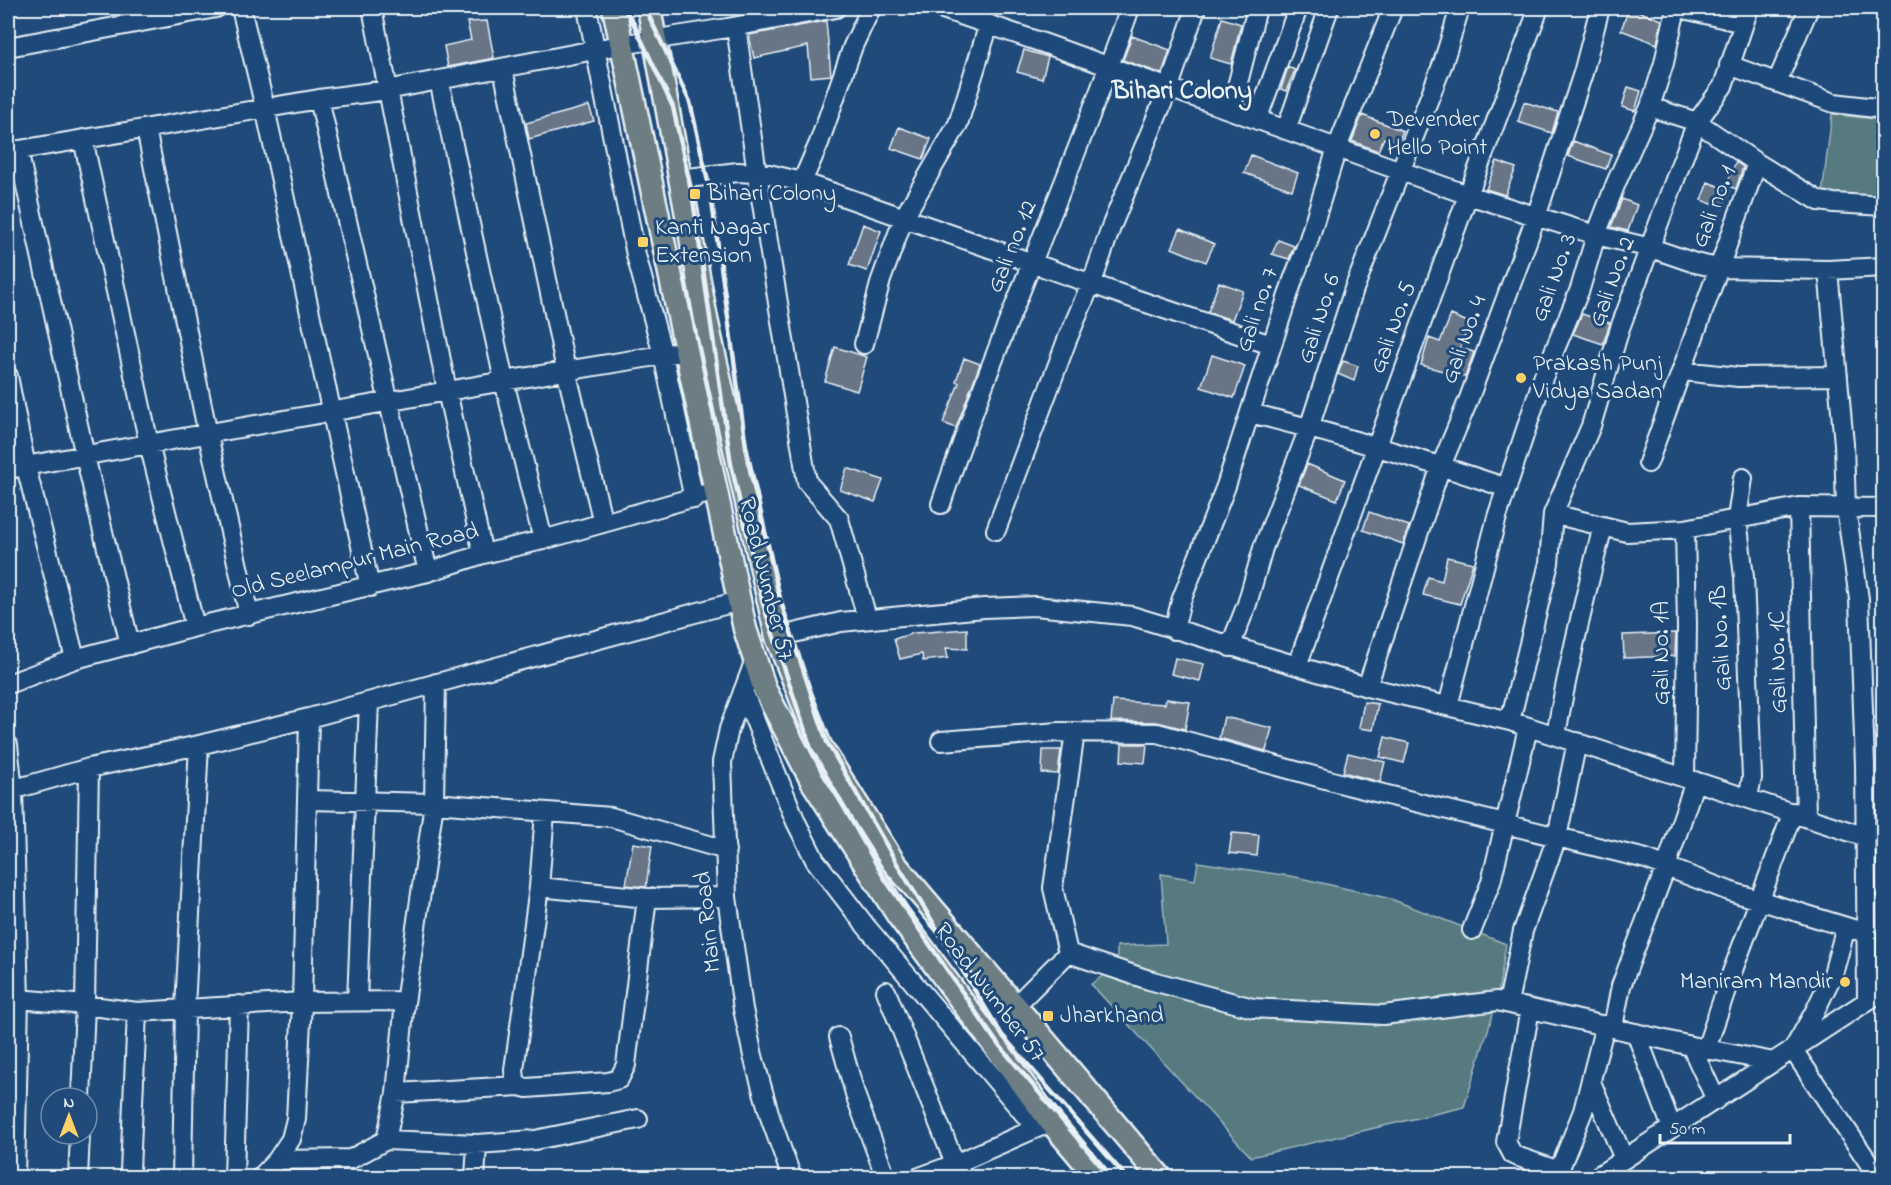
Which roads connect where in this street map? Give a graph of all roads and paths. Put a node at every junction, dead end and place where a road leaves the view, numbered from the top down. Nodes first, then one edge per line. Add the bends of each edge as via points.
1 (216, 8) edge
2 (241, 8) edge
3 (372, 8) edge
4 (587, 8) edge
5 (614, 8) edge
6 (649, 8) edge
7 (836, 8) edge
8 (871, 8) edge
9 (940, 8) edge
10 (1130, 8) edge
11 (1196, 8) edge
12 (1257, 8) edge
13 (1298, 8) edge
14 (1329, 8) edge
15 (1393, 8) edge
16 (1460, 8) edge
17 (1539, 8) edge
18 (1600, 8) edge
19 (1678, 8) edge
20 (1809, 8) edge
21 (1746, 15) edge
22 (989, 24) junction
23 (736, 27) junction
24 (654, 39) junction
25 (620, 45) junction
26 (8, 47) edge
27 (595, 50) junction
28 (1109, 66) junction
29 (1729, 66) junction
30 (503, 69) junction
31 (439, 80) junction
32 (1777, 82) junction
33 (1169, 87) junction
34 (387, 90) junction
35 (319, 99) junction
36 (1650, 107) junction
37 (265, 108) junction
38 (1884, 109) edge
39 (1231, 110) junction
40 (1257, 120) junction
41 (1697, 122) junction
42 (146, 129) junction
43 (1286, 130) junction
44 (83, 139) junction
45 (1337, 148) junction
46 (13, 151) edge
47 (1757, 163) junction
48 (1400, 171) junction
49 (757, 173) junction
50 (680, 179) junction
51 (802, 182) junction
52 (1468, 195) junction
53 (1884, 206) edge
54 (904, 217) junction
55 (1536, 217) junction
56 (1596, 236) junction
57 (1651, 248) junction
58 (1031, 262) junction
59 (1883, 267) edge
60 (1718, 268) junction
61 (1828, 270) junction
62 (1884, 274) edge
63 (1090, 284) junction
64 (864, 344) dead end
65 (1271, 345) junction
66 (687, 351) junction
67 (663, 355) junction
68 (566, 370) junction
69 (1683, 370) junction
70 (8, 376) edge
71 (1838, 376) junction
72 (504, 381) junction
73 (447, 391) junction
74 (389, 401) junction
75 (330, 411) junction
76 (1250, 413) junction
77 (1309, 428) junction
78 (208, 435) junction
79 (148, 444) junction
80 (1376, 448) junction
81 (85, 456) junction
82 (1648, 463) dead end
83 (1441, 466) junction
84 (26, 467) junction
85 (8, 469) edge
86 (1743, 478) dead end
87 (1507, 488) junction
88 (716, 491) junction
89 (694, 499) junction
90 (941, 504) dead end
91 (1799, 507) junction
92 (1846, 508) junction
93 (1884, 508) edge
94 (1553, 514) junction
95 (1737, 518) junction
96 (603, 524) junction
97 (1603, 526) junction
98 (1685, 529) junction
99 (996, 530) dead end
100 (543, 540) junction
101 (483, 554) junction
102 (428, 572) junction
103 (370, 587) junction
104 (739, 601) junction
105 (249, 615) junction
106 (867, 618) junction
107 (195, 627) junction
108 (1174, 630) junction
109 (777, 637) junction
110 (130, 645) junction
111 (1230, 647) junction
112 (75, 659) junction
113 (755, 660) junction
114 (1297, 666) junction
115 (9, 677) edge
116 (436, 683) junction
117 (1367, 687) junction
118 (743, 691) junction
119 (369, 702) junction
120 (1448, 706) junction
121 (309, 718) junction
122 (1519, 725) junction
123 (1075, 732) junction
124 (1556, 735) junction
125 (941, 741) dead end
126 (1577, 742) junction
127 (8, 745) edge
128 (200, 745) junction
129 (90, 768) junction
130 (1690, 779) junction
131 (10, 791) edge
132 (1748, 797) junction
133 (308, 800) junction
134 (365, 801) junction
135 (434, 803) junction
136 (545, 813) junction
137 (1800, 815) junction
138 (1505, 824) junction
139 (1557, 837) junction
140 (1866, 837) junction
141 (726, 850) junction
142 (1666, 867) junction
143 (539, 886) junction
144 (727, 897) junction
145 (647, 898) junction
146 (1760, 901) junction
147 (898, 915) junction
148 (1846, 927) junction
149 (1472, 930) dead end
150 (1866, 933) junction
151 (874, 935) junction
152 (1068, 953) junction
153 (1884, 990) edge
154 (886, 991) dead end
155 (14, 1000) edge
156 (357, 1001) junction
157 (1866, 1001) junction
158 (302, 1002) junction
159 (1503, 1002) junction
160 (405, 1003) junction
161 (85, 1005) junction
162 (239, 1005) junction
163 (1015, 1006) junction
164 (185, 1008) junction
165 (1530, 1009) junction
166 (136, 1012) junction
167 (1609, 1026) junction
168 (1636, 1033) junction
169 (839, 1036) dead end
170 (1699, 1047) junction
171 (1793, 1050) junction
172 (1774, 1062) junction
173 (1591, 1082) junction
174 (82, 1086) edge
175 (519, 1086) junction
176 (396, 1093) junction
177 (1716, 1100) junction
178 (638, 1119) dead end
179 (1044, 1125) junction
180 (1672, 1128) junction
181 (386, 1140) junction
182 (477, 1144) junction
183 (79, 1146) edge
184 (277, 1160) junction
185 (1622, 1167) edge
186 (130, 1171) dead end
187 (959, 1171) edge
188 (1557, 1174) edge
189 (15, 1178) edge
190 (78, 1178) edge
191 (182, 1178) edge
192 (234, 1178) edge
193 (260, 1178) edge
194 (475, 1178) edge
195 (792, 1178) edge
196 (886, 1178) edge
197 (917, 1178) edge
198 (1098, 1178) edge
199 (1161, 1178) edge
200 (1595, 1178) edge
201 (1879, 1178) edge

1 - 26 street
2 - 37 street
3 - 34 street
4 - 27 street
5 - 25 main road, Road Number 57
6 - 24 main road, Road Number 57
7 - 23 street
8 - 51 street
9 - 22 street
10 - 28 street, Gali no. 12
11 - 33 street
12 - 39 street
13 - 40 street
14 - 43 street
15 - 45 street, Gali no. 7
16 - 48 street, Gali No. 6 via 1443,63
17 - 52 street, Gali No. 5
18 - 55 street, Gali No. 4 via 1584,73
19 - 21 street
19 - 36 street, Gali No. 3
20 - 32 street
21 - 29 street, Gali No. 2
22 - 28 street
22 - 54 street via 958,124
23 - 24 street
23 - 49 street
24 - 25 street
24 - 50 main road, Road Number 57
25 - 27 street
25 - 66 main road, Road Number 57
27 - 30 street
27 - 67 street via 636,255
28 - 33 street
28 - 58 street, Gali no. 12
29 - 32 street
29 - 41 street, Gali No. 2 via 1723,86
30 - 31 street
30 - 68 street
31 - 34 street
31 - 72 street
32 - 38 street via 1834,103
33 - 39 street
33 - 63 street
34 - 35 street
34 - 73 street
35 - 37 street
35 - 74 street
36 - 41 street
36 - 56 street, Gali No. 3
37 - 42 street
37 - 75 street
39 - 40 street
40 - 43 street
41 - 47 street
41 - 57 street, Gali No. 2
42 - 44 street
42 - 78 street
43 - 45 street
44 - 46 street
44 - 79 street
45 - 48 street
45 - 65 street, Gali no. 7
46 - 81 street
47 - 53 street via 1819,201
47 - 60 street, Gali no. 1
48 - 52 street
48 - 77 street, Gali No. 6 via 1354,289
49 - 50 street
49 - 51 street
49 - 106 street via 807,482 838,519
50 - 109 main road, Road Number 57 via 706,319
51 - 54 street
52 - 55 street
52 - 80 street, Gali No. 5
54 - 58 street
54 - 64 street via 881,280
55 - 56 street
55 - 83 street, Gali No. 4
56 - 57 street
56 - 87 street, Gali No. 3
57 - 60 street
57 - 94 street, Gali No. 2 via 1620,328 1591,426
58 - 63 street
58 - 90 street, Gali no. 12
59 - 61 street
59 - 62 street
60 - 61 street
60 - 69 street, Gali no. 1
61 - 71 street
63 - 65 street
63 - 99 street
65 - 76 street, Gali no. 7
66 - 67 street
66 - 88 main road, Road Number 57
67 - 68 street
67 - 89 street
68 - 72 street
68 - 96 street
69 - 71 street via 1738,377
69 - 82 street, Gali no. 1
70 - 84 street
71 - 92 street
72 - 73 street
72 - 100 street
73 - 74 street
73 - 101 street
74 - 75 street
74 - 102 street
75 - 78 street
75 - 103 street
76 - 77 street
76 - 108 street, Gali no. 7
77 - 80 street
77 - 111 street, Gali No. 6
78 - 79 street
78 - 105 street
79 - 81 street
79 - 107 street
80 - 83 street
80 - 114 street, Gali No. 5
81 - 84 street
81 - 110 street
83 - 87 street
83 - 117 street, Gali No. 4
84 - 85 street
84 - 112 street
86 - 95 street, Gali No. 1B
87 - 120 street, Gali No. 3
88 - 89 street, Old Seelampur Main Road
88 - 104 main road, Road Number 57
89 - 96 street, Old Seelampur Main Road
91 - 92 street
91 - 95 street
91 - 137 street, Gali No. 1C
92 - 93 street
92 - 140 street via 1859,599
94 - 97 street
94 - 122 street, Gali No. 2 via 1549,563
95 - 98 street
95 - 132 street, Gali No. 1B via 1748,675 1752,778
96 - 100 street, Old Seelampur Main Road
97 - 98 street via 1627,532
97 - 124 street via 1563,690
98 - 130 street, Gali No. 1A
100 - 101 street, Old Seelampur Main Road
101 - 102 street, Old Seelampur Main Road
102 - 103 street, Old Seelampur Main Road
103 - 105 street, Old Seelampur Main Road
104 - 113 main road, Road Number 57
104 - 116 street
105 - 107 street, Old Seelampur Main Road
106 - 108 street via 1035,606 1132,616
106 - 109 street
107 - 110 street, Old Seelampur Main Road
108 - 111 street
109 - 163 main road, Road Number 57 via 820,746 894,863
110 - 112 street, Old Seelampur Main Road
111 - 114 street
112 - 115 street, Old Seelampur Main Road
113 - 118 street, Main Road
113 - 147 main road, Road Number 57 via 765,690 812,781
114 - 117 street
116 - 119 street
116 - 135 street
117 - 120 street
118 - 141 street, Main Road via 722,762
118 - 151 street via 815,860
119 - 121 street
119 - 134 street
120 - 122 street
121 - 128 street
121 - 133 street
122 - 124 street
122 - 138 street, Gali No. 2
123 - 125 street
123 - 138 street via 1157,733
123 - 152 street via 1053,888
124 - 126 street
126 - 130 street
126 - 139 street
127 - 131 street
128 - 129 street
128 - 164 street
129 - 131 street
129 - 161 street
130 - 132 street
130 - 142 street, Gali No. 1A
131 - 155 street
132 - 137 street
133 - 134 street
133 - 158 street
134 - 135 street
134 - 156 street
135 - 136 street
135 - 160 street
136 - 141 street via 611,817
136 - 143 street
137 - 140 street
137 - 146 street
138 - 139 street
138 - 149 street, Gali No. 2 via 1491,882
139 - 142 street
139 - 159 street via 1523,931
140 - 150 street
141 - 144 street, Main Road
142 - 146 street
142 - 167 street, Gali No. 1A
143 - 145 street
143 - 175 street via 514,1070
144 - 145 street
144 - 195 street, Main Road via 753,1056
145 - 175 street via 626,1065 619,1079
146 - 148 street
146 - 170 street
147 - 151 street
147 - 179 main road, Road Number 57
148 - 150 street
148 - 171 street via 1833,974
150 - 157 street
151 - 179 street
152 - 159 street via 1253,1008 1383,1015
152 - 163 street
153 - 157 street
154 - 187 street
155 - 161 street
155 - 189 street
156 - 158 street
156 - 160 street
157 - 171 street
158 - 162 street
158 - 184 street via 296,1119 291,1139
159 - 165 street
160 - 176 street
161 - 166 street
161 - 174 street
162 - 164 street
162 - 192 street
163 - 199 main road, Road Number 57
164 - 166 street
164 - 191 street
165 - 167 street
165 - 188 street via 1506,1142 1513,1155
166 - 186 street
167 - 168 street
167 - 173 street, Gali No. 1A
168 - 170 street
168 - 180 street
169 - 196 street via 856,1097
170 - 172 street
170 - 177 street
171 - 172 street
171 - 201 street
172 - 177 street
173 - 185 street
173 - 188 street, Gali No. 1A
175 - 176 street
176 - 181 street
177 - 180 street
178 - 182 street via 535,1140
179 - 187 street
179 - 198 main road, Road Number 57
180 - 185 street
181 - 182 street
181 - 184 street via 351,1159
182 - 194 street
183 - 190 street
184 - 193 street
185 - 200 street
187 - 197 street

